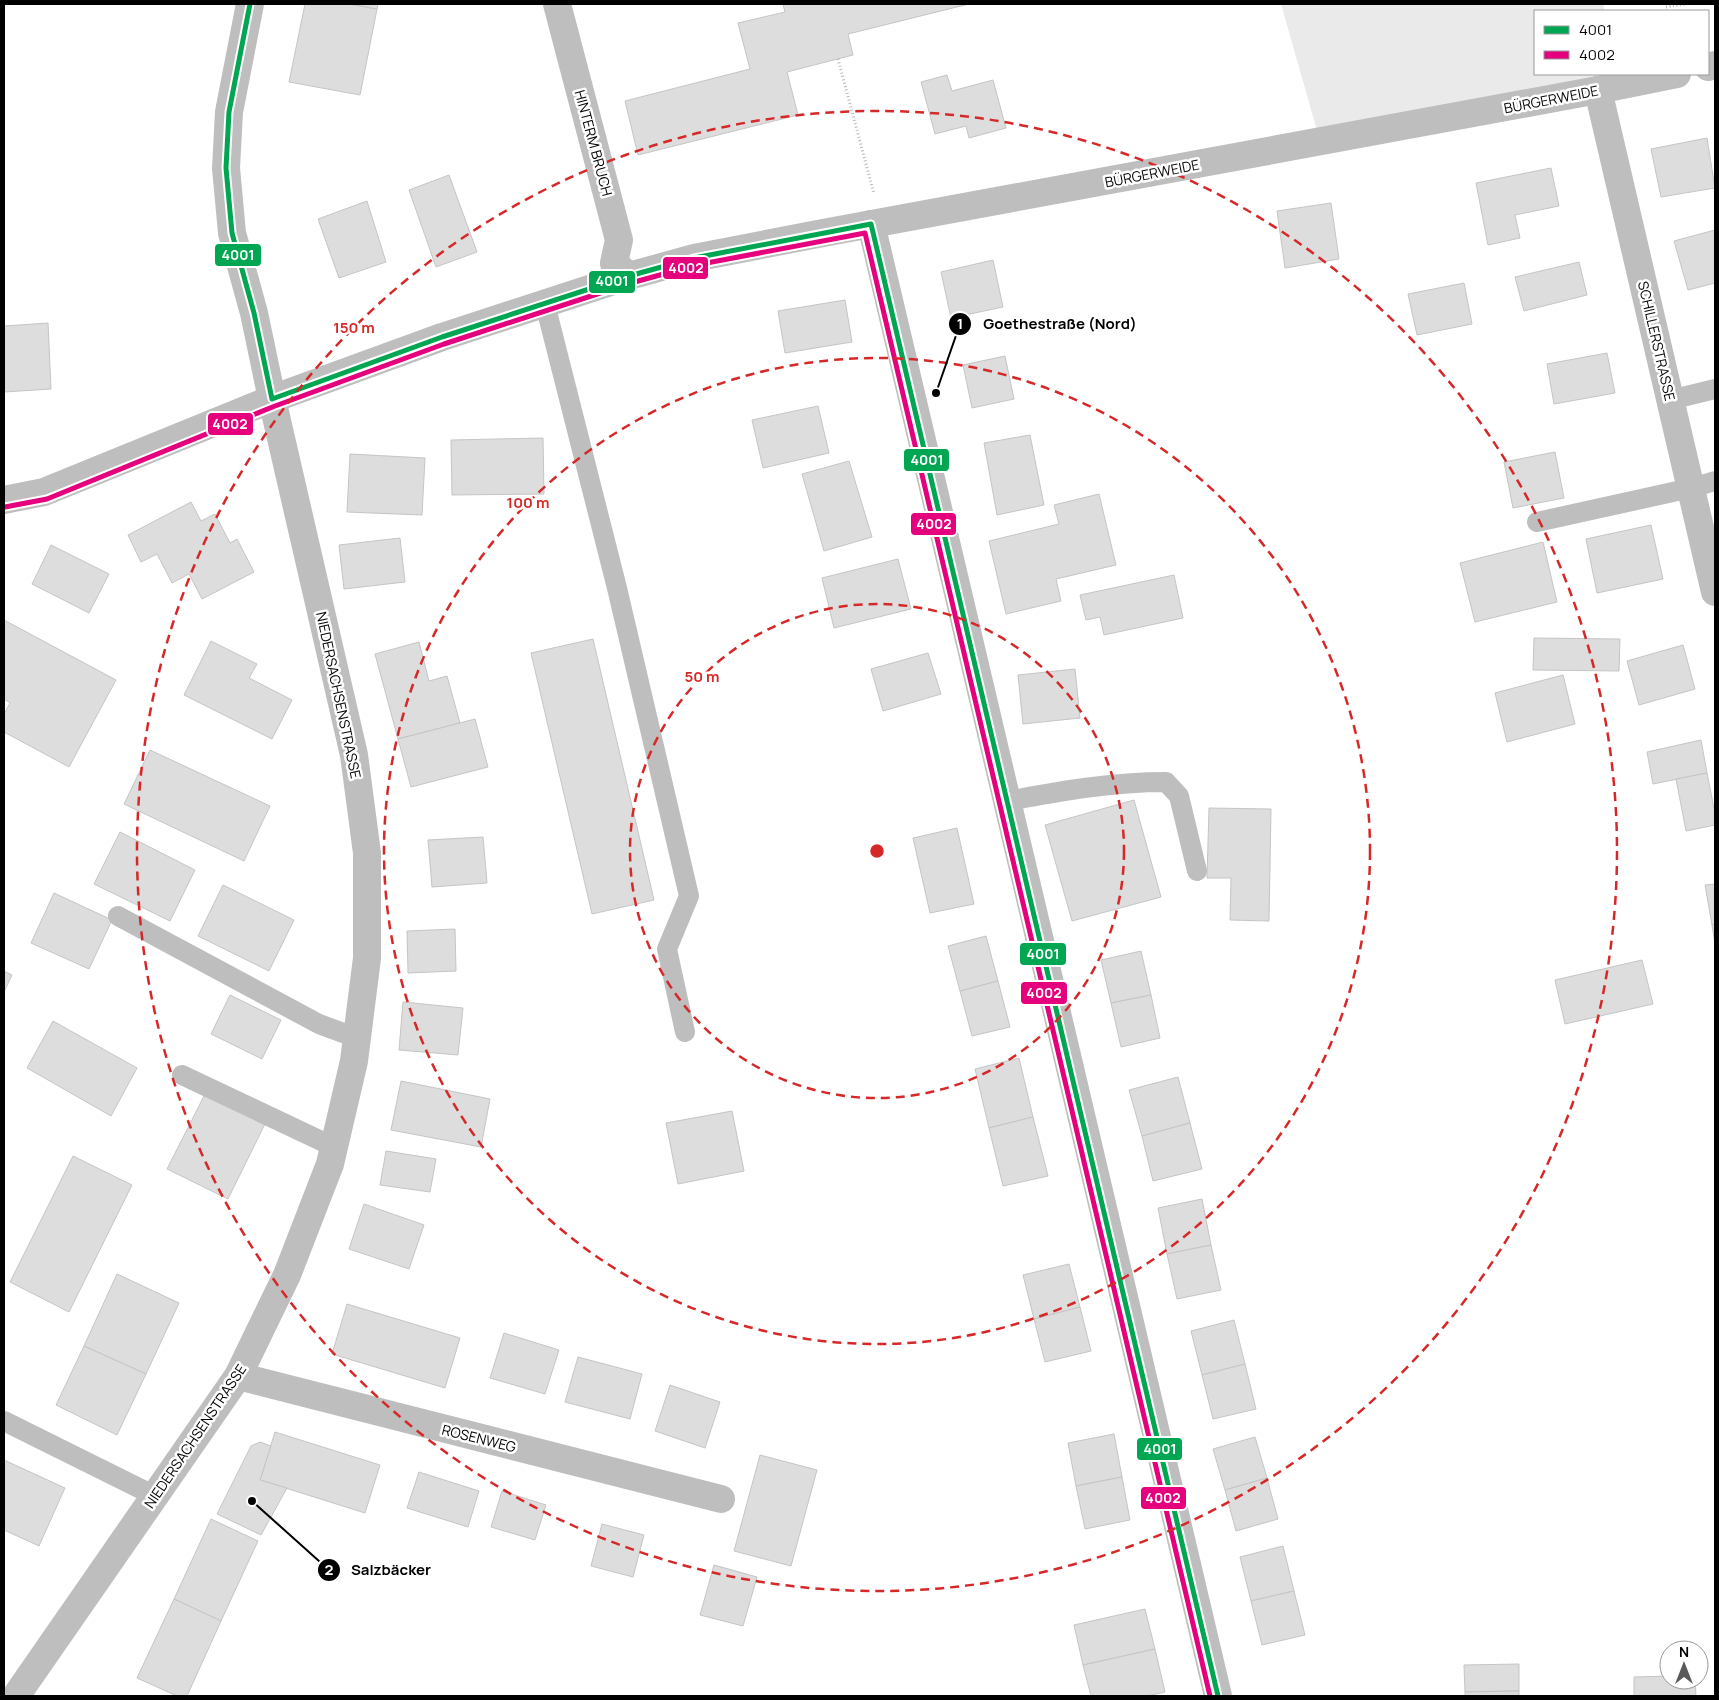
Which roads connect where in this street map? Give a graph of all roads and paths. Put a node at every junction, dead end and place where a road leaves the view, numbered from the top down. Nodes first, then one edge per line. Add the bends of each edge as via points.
1 (250, 4) edge
2 (557, 4) edge
3 (1685, 4) edge
4 (1666, 7) dead end
5 (838, 59) dead end
6 (1672, 75) edge
7 (1598, 90) junction
8 (876, 223) junction
9 (629, 276) junction
10 (545, 304) junction
11 (1715, 389) edge
12 (272, 399) junction
13 (1670, 400) junction
14 (1703, 485) edge
15 (4, 500) edge
16 (1537, 522) dead end
17 (1715, 592) edge
18 (1008, 801) junction
19 (1197, 871) dead end
20 (118, 916) dead end
21 (685, 1032) dead end
22 (357, 1038) junction
23 (182, 1075) dead end
24 (334, 1147) junction
25 (238, 1376) junction
26 (4, 1421) edge
27 (155, 1496) junction
28 (721, 1499) dead end
29 (13, 1692) edge
30 (1218, 1696) edge

1 - 12 street, NIEDERSACHSENSTRASSE via 229,112 226,168 232,233 254,313
2 - 9 street, HINTERM BRUCH via 619,240 614,263
3 - 4 path
5 - 8 path
6 - 7 street, BÜRGERWEIDE
7 - 8 street, BÜRGERWEIDE
7 - 13 street, SCHILLERSTRASSE
8 - 9 street, BÜRGERWEIDE via 694,258
8 - 18 street
9 - 10 street, BÜRGERWEIDE
10 - 12 street, BÜRGERWEIDE via 442,337
10 - 21 lane via 617,588 689,896 667,949
11 - 13 lane
12 - 15 street, BÜRGERWEIDE via 44,492
12 - 22 street, NIEDERSACHSENSTRASSE via 356,765 367,853 367,958
13 - 14 street, SCHILLERSTRASSE
14 - 16 lane
14 - 17 street, SCHILLERSTRASSE
18 - 19 lane via 1094,786 1166,782 1179,796
18 - 30 street
20 - 22 lane via 319,1024
22 - 24 street, NIEDERSACHSENSTRASSE
23 - 24 lane
24 - 25 street, NIEDERSACHSENSTRASSE via 288,1275
25 - 27 street, NIEDERSACHSENSTRASSE
25 - 28 street, ROSENWEG
26 - 27 lane
27 - 29 street, NIEDERSACHSENSTRASSE

